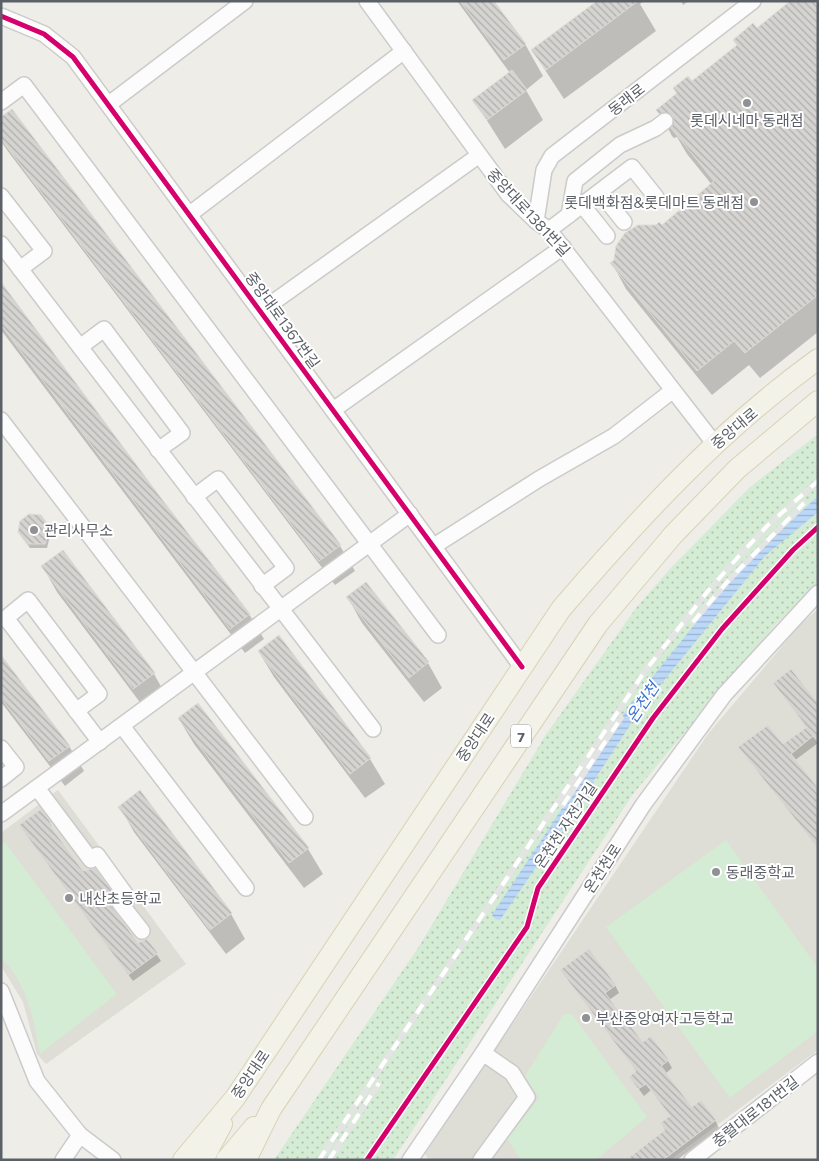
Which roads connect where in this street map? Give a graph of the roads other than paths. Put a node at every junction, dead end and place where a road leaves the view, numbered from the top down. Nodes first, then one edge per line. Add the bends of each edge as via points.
1 (245, 1) edge
2 (367, 1) edge
3 (754, 1) edge
4 (1, 16) edge
5 (404, 52) junction
6 (1, 102) edge
7 (109, 104) junction
8 (665, 121) dead end
9 (478, 156) junction
10 (600, 192) junction
11 (1, 196) edge
12 (656, 197) dead end
13 (583, 206) junction
14 (190, 214) junction
15 (570, 216) junction
16 (536, 221) junction
17 (624, 222) dead end
18 (549, 230) junction
19 (606, 236) dead end
20 (1, 244) edge
21 (563, 247) junction
22 (20, 269) junction
23 (261, 311) junction
24 (80, 347) junction
25 (818, 359) edge
26 (672, 392) junction
27 (818, 401) edge
28 (334, 410) junction
29 (1, 420) edge
30 (714, 443) junction
31 (158, 450) junction
32 (194, 497) junction
33 (410, 514) junction
34 (369, 544) junction
35 (434, 546) junction
36 (262, 586) junction
37 (818, 593) edge
38 (280, 610) junction
39 (438, 635) dead end
40 (522, 667) junction
41 (194, 673) junction
42 (76, 711) junction
43 (122, 726) junction
44 (373, 729) dead end
45 (100, 742) junction
46 (1, 748) edge
47 (1, 779) edge
48 (37, 788) junction
49 (4, 808) edge
50 (305, 817) dead end
51 (246, 888) dead end
52 (142, 931) dead end
53 (1, 991) edge
54 (483, 1053) junction
55 (818, 1062) edge
56 (236, 1098) junction
57 (271, 1109) junction
58 (80, 1135) junction
59 (487, 1157) edge
60 (62, 1160) edge
61 (113, 1160) edge
62 (183, 1160) edge
63 (203, 1160) edge
64 (226, 1160) edge
65 (246, 1160) edge
66 (410, 1160) edge
67 (692, 1160) edge

1 - 7 street
2 - 5 street, 중앙대로1381번길
3 - 16 street, 동래로 via 552,156 544,170
4 - 7 street, 중앙대로1367번길 via 44,34 73,57
5 - 9 street, 중앙대로1381번길
5 - 14 street
6 - 34 street via 24,85
7 - 14 street, 중앙대로1367번길
8 - 15 street via 620,145 575,180
9 - 16 street, 중앙대로1381번길 via 508,194
9 - 23 street, 중앙대로1367번길
10 - 12 street via 632,167
10 - 13 street
10 - 17 street
11 - 22 street via 44,251
13 - 15 street
13 - 19 street
14 - 23 street, 중앙대로1367번길
15 - 18 street
16 - 18 street, 중앙대로1381번길
18 - 21 street, 중앙대로1381번길
20 - 22 street
21 - 26 street, 중앙대로1381번길
21 - 28 street
22 - 24 street
23 - 28 street, 중앙대로1367번길
24 - 31 street
24 - 31 street via 104,329 182,433
25 - 30 main road, 중앙대로
26 - 30 street, 중앙대로1381번길
26 - 35 street via 614,436
27 - 57 main road, 7 via 737,469 673,535 598,624
28 - 33 street, 중앙대로1367번길
29 - 41 street
30 - 40 main road, 중앙대로 via 598,566 562,608
31 - 32 street
32 - 36 street
32 - 36 street via 218,479 286,568
33 - 34 street
33 - 35 street, 중앙대로1367번길
34 - 38 street
34 - 39 street
35 - 40 street, 중앙대로1367번길
36 - 38 street
37 - 54 street, 온천천로 via 724,695 643,805
38 - 41 street
38 - 44 street
40 - 56 main road, 중앙대로
41 - 43 street
41 - 50 street
42 - 42 street via 99,694 28,600 6,618
42 - 45 street
43 - 45 street
43 - 51 street
45 - 48 street
46 - 47 street via 16,767
48 - 49 street
48 - 52 street via 91,860 97,855 128,898 120,903
53 - 58 street via 37,1081
54 - 59 street via 512,1073 526,1097
54 - 66 street, 온천천로
55 - 67 street, 충렬대로181번길
56 - 62 main road, 중앙대로
56 - 63 main road
57 - 64 main road
57 - 65 main road, 7
58 - 60 street
58 - 61 street

